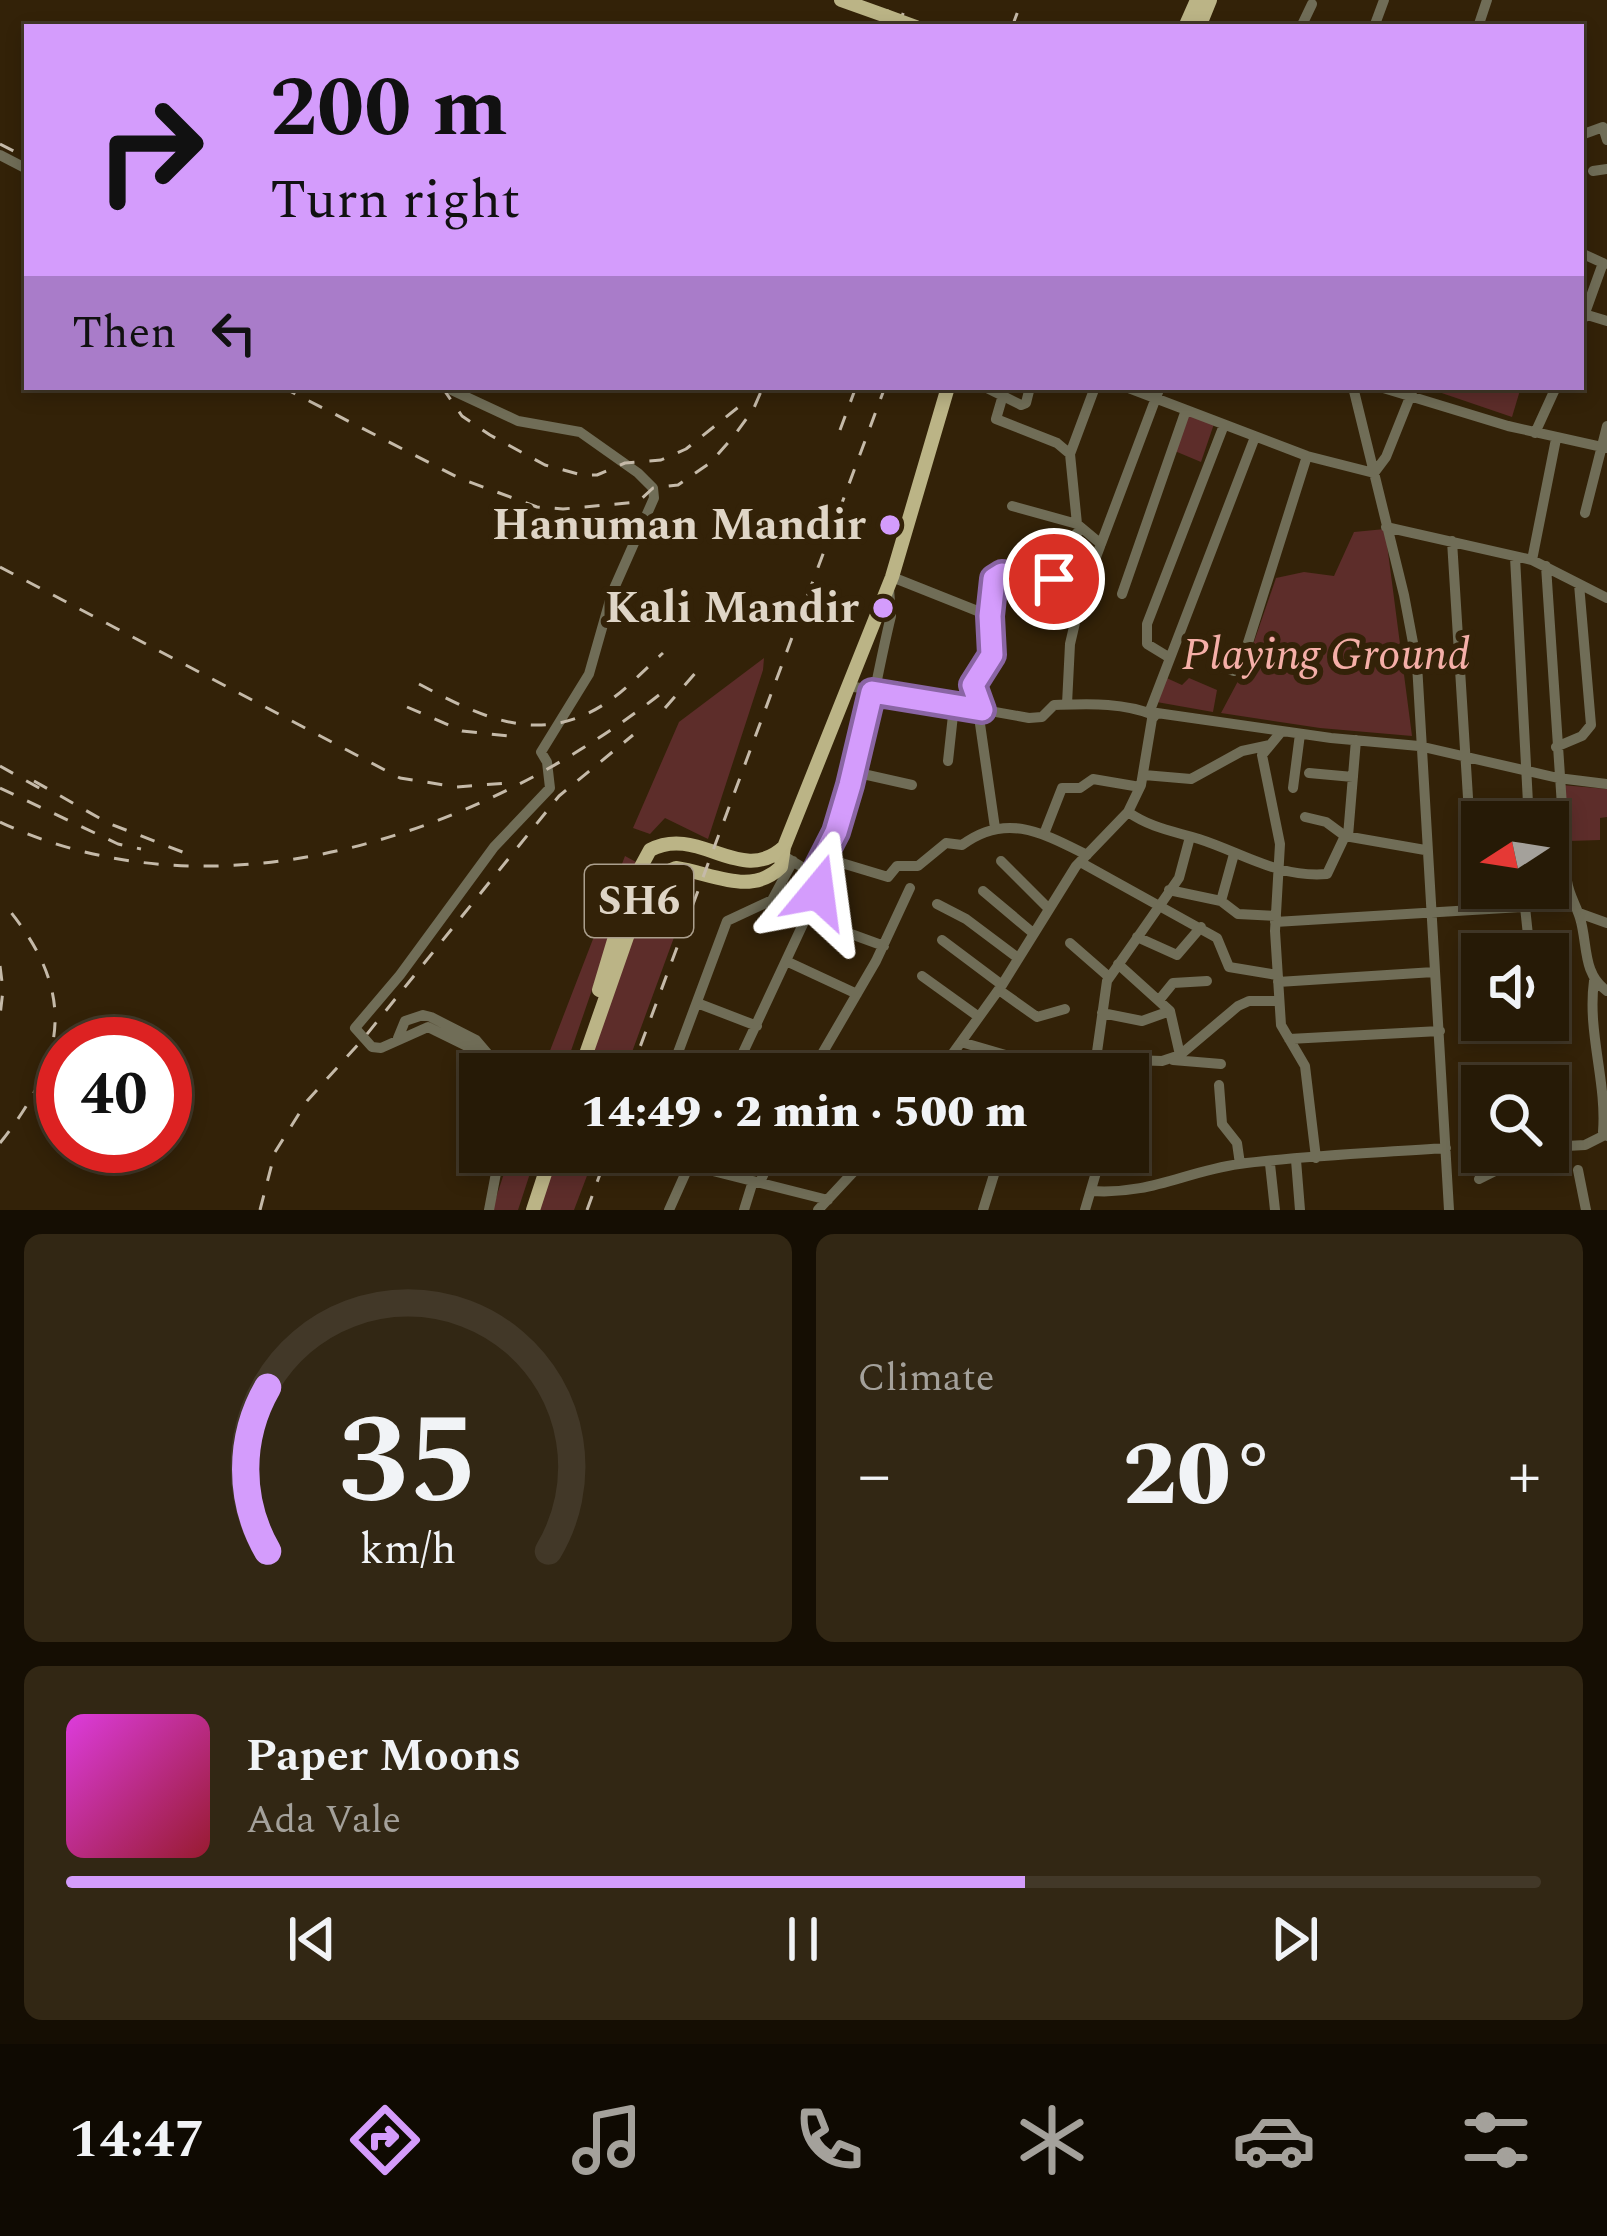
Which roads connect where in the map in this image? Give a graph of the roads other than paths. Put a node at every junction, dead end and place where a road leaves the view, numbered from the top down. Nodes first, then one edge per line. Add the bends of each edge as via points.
1 (842, 0) edge
2 (1312, 4) dead end
3 (908, 24) edge
4 (1302, 24) edge
5 (1584, 134) edge
6 (1607, 140) edge
7 (1607, 169) edge
8 (1593, 170) dead end
9 (1605, 264) edge
10 (1584, 316) edge
11 (452, 390) edge
12 (947, 390) edge
13 (992, 390) edge
14 (1029, 390) edge
15 (1095, 390) edge
16 (1353, 390) edge
17 (1555, 390) edge
18 (1157, 392) edge
19 (1412, 392) edge
20 (1003, 395) junction
21 (1186, 410) junction
22 (1224, 425) junction
23 (1607, 425) edge
24 (1535, 433) junction
25 (1255, 437) junction
26 (1556, 439) junction
27 (1604, 448) edge
28 (1070, 454) junction
29 (1307, 456) junction
30 (1374, 473) junction
31 (1012, 506) dead end
32 (1585, 514) dead end
33 (1078, 527) junction
34 (1386, 527) junction
35 (1452, 541) junction
36 (1101, 544) junction
37 (1515, 557) junction
38 (1532, 560) junction
39 (1546, 566) junction
40 (890, 581) junction
41 (1579, 584) junction
42 (1122, 594) dead end
43 (1607, 598) edge
44 (990, 616) junction
45 (1170, 658) junction
46 (1214, 665) dead end
47 (849, 686) junction
48 (872, 692) junction
49 (1067, 704) junction
50 (954, 706) junction
51 (980, 710) junction
52 (1152, 714) junction
53 (1607, 723) edge
54 (1591, 725) junction
55 (1281, 732) junction
56 (1300, 734) junction
57 (1356, 740) junction
58 (1271, 745) junction
59 (1419, 746) junction
60 (1556, 747) junction
61 (1462, 755) junction
62 (948, 761) dead end
63 (1525, 770) junction
64 (854, 772) junction
65 (1309, 773) dead end
66 (1353, 777) junction
67 (1558, 778) junction
68 (1142, 782) junction
69 (1607, 784) edge
70 (912, 785) dead end
71 (1293, 788) dead end
72 (1527, 801) edge
73 (1128, 812) junction
74 (1305, 817) dead end
75 (995, 828) junction
76 (1044, 834) junction
77 (1347, 836) junction
78 (1190, 837) junction
79 (662, 844) junction
80 (1425, 850) junction
81 (1234, 854) junction
82 (785, 855) junction
83 (825, 858) junction
84 (1083, 858) junction
85 (1001, 862) dead end
86 (667, 870) junction
87 (1280, 870) junction
88 (814, 875) junction
89 (910, 889) dead end
90 (1169, 890) junction
91 (983, 891) dead end
92 (1221, 901) junction
93 (937, 904) dead end
94 (1159, 906) junction
95 (1048, 908) junction
96 (1491, 909) edge
97 (1569, 909) edge
98 (1576, 909) junction
99 (1475, 910) junction
100 (1430, 912) junction
101 (807, 919) junction
102 (1275, 919) junction
103 (1607, 923) edge
104 (1201, 927) junction
105 (1033, 933) junction
106 (1137, 937) junction
107 (942, 940) dead end
108 (1070, 944) dead end
109 (884, 946) junction
110 (1018, 958) junction
111 (786, 961) junction
112 (1118, 964) junction
113 (1434, 972) junction
114 (922, 976) dead end
115 (1109, 976) junction
116 (1278, 978) junction
117 (1208, 981) dead end
118 (1602, 984) edge
119 (1000, 988) junction
120 (857, 994) junction
121 (1160, 999) junction
122 (1279, 1001) junction
123 (697, 1003) junction
124 (1065, 1009) dead end
125 (1171, 1011) junction
126 (1102, 1013) junction
127 (979, 1017) junction
128 (757, 1026) junction
129 (1440, 1031) junction
130 (1289, 1039) junction
131 (961, 1042) junction
132 (481, 1053) edge
133 (577, 1053) edge
134 (586, 1053) edge
135 (680, 1053) edge
136 (743, 1053) edge
137 (823, 1053) edge
138 (953, 1053) edge
139 (999, 1053) edge
140 (1097, 1053) edge
141 (1149, 1058) edge
142 (1175, 1058) junction
143 (1221, 1064) dead end
144 (1219, 1085) dead end
145 (1606, 1109) edge
146 (1606, 1136) edge
147 (1569, 1146) edge
148 (1446, 1148) junction
149 (1316, 1158) junction
150 (1296, 1160) junction
151 (1240, 1164) junction
152 (1270, 1164) junction
153 (1578, 1170) dead end
154 (496, 1173) edge
155 (541, 1173) edge
156 (686, 1173) edge
157 (718, 1173) edge
158 (761, 1173) edge
159 (853, 1173) edge
160 (994, 1173) edge
161 (1096, 1173) edge
162 (1491, 1173) edge
163 (1479, 1179) dead end
164 (756, 1182) junction
165 (1091, 1191) junction
166 (828, 1200) junction
167 (489, 1210) edge
168 (529, 1210) edge
169 (668, 1210) edge
170 (744, 1210) edge
171 (818, 1210) edge
172 (983, 1210) edge
173 (1085, 1210) edge
174 (1275, 1210) edge
175 (1300, 1210) edge
176 (1449, 1210) edge
177 (1586, 1210) edge

1 - 3 main road, bridge
2 - 4 street
5 - 6 street via 1603,128
7 - 8 street
9 - 10 street
11 - 132 street via 518,421 580,432 638,473 655,498 612,593 589,674 541,752 550,788 494,847 355,1028 372,1048 433,1028
12 - 40 main road
13 - 20 street
14 - 20 street via 1024,405
15 - 28 street
16 - 30 street
17 - 24 street
18 - 21 street
18 - 36 street
19 - 24 street
19 - 30 street
20 - 28 street via 996,419
21 - 22 street
21 - 42 street
22 - 25 street
22 - 45 street via 1147,624 1147,644
23 - 27 street
24 - 26 street
25 - 29 street
25 - 45 street
26 - 27 street
26 - 38 street
27 - 32 street
28 - 33 street
29 - 30 street
29 - 46 street via 1240,668
30 - 34 street
31 - 33 street
33 - 36 street
33 - 44 street via 1051,582 996,577
34 - 35 street
34 - 59 street via 1413,632
35 - 37 street
35 - 61 street
36 - 49 street via 1075,619
37 - 38 street
37 - 63 street
38 - 39 street
39 - 41 street
39 - 60 street
40 - 44 street
40 - 47 main road
40 - 48 street
41 - 43 street
41 - 54 street
44 - 51 street via 992,655 973,685
45 - 52 street
47 - 48 street
47 - 82 main road
48 - 50 street
48 - 64 street
49 - 51 street via 1037,718
49 - 52 street
50 - 51 street
50 - 62 street
51 - 75 street
52 - 55 street
52 - 68 street
53 - 54 street
54 - 60 street
55 - 56 street
55 - 58 street
56 - 57 street
56 - 71 street
57 - 59 street
57 - 66 street
58 - 68 street via 1191,779
58 - 87 street via 1262,755
59 - 61 street
59 - 80 street
60 - 67 street
61 - 63 street
61 - 99 street
63 - 67 street
63 - 72 street
64 - 70 street
64 - 83 street
65 - 66 street
66 - 77 street
67 - 69 street
67 - 98 street
68 - 73 street
68 - 76 street via 1093,779 1062,788
73 - 78 street
73 - 84 street
74 - 77 street
75 - 76 street
75 - 83 street via 962,845 940,845 921,864 897,866 888,877
76 - 84 street
77 - 80 street
77 - 87 street via 1327,874
78 - 81 street
78 - 90 street
79 - 82 main road, SH6 via 681,841 747,861
79 - 86 main road
79 - 133 main road, SH6 via 645,855 630,887
80 - 100 street
81 - 87 street
81 - 92 street
82 - 86 main road, SH6 via 777,872 747,882
82 - 88 street
82 - 123 street via 772,900 728,921
83 - 88 street
84 - 94 street
84 - 95 street
85 - 95 street
86 - 134 main road, SH6 via 650,882 633,915
87 - 102 street
88 - 101 street via 818,892
89 - 109 street
90 - 92 street
90 - 94 street
91 - 105 street
92 - 102 street via 1238,914
93 - 110 street
94 - 104 street
94 - 106 street
95 - 105 street
96 - 99 street
97 - 98 street
98 - 103 street
98 - 118 street
99 - 100 street
100 - 102 street
100 - 113 street
101 - 109 street
101 - 111 street
102 - 116 street
104 - 106 street via 1177,955
104 - 116 street via 1217,938 1226,965
105 - 110 street
106 - 112 street
107 - 119 street
108 - 115 street
109 - 120 street
110 - 119 street
111 - 120 street
111 - 128 street
112 - 115 street
112 - 121 street
113 - 116 street
113 - 129 street
114 - 127 street
115 - 126 street
116 - 122 street
117 - 121 street via 1173,983
118 - 145 street via 1592,1014
119 - 124 street via 1037,1017
119 - 127 street
120 - 137 street
121 - 125 street
122 - 130 street
122 - 142 street via 1238,1006
123 - 128 street
123 - 135 street
125 - 126 street via 1142,1021
125 - 142 street
126 - 140 street
127 - 131 street
128 - 136 street
129 - 130 street
129 - 148 street
130 - 149 street via 1303,1058
131 - 138 street
131 - 139 street
141 - 142 street
142 - 143 street
144 - 151 street via 1222,1124
145 - 146 street
146 - 147 street
148 - 149 street
148 - 176 street
149 - 150 street
150 - 152 street
150 - 175 street
151 - 152 street
151 - 165 street via 1154,1188
152 - 174 street
153 - 177 street
154 - 167 street
155 - 168 main road
156 - 169 street
157 - 164 street
158 - 164 street
159 - 166 street
160 - 172 street
161 - 165 street
162 - 163 street
164 - 166 street
164 - 170 street
165 - 173 street
166 - 171 street

